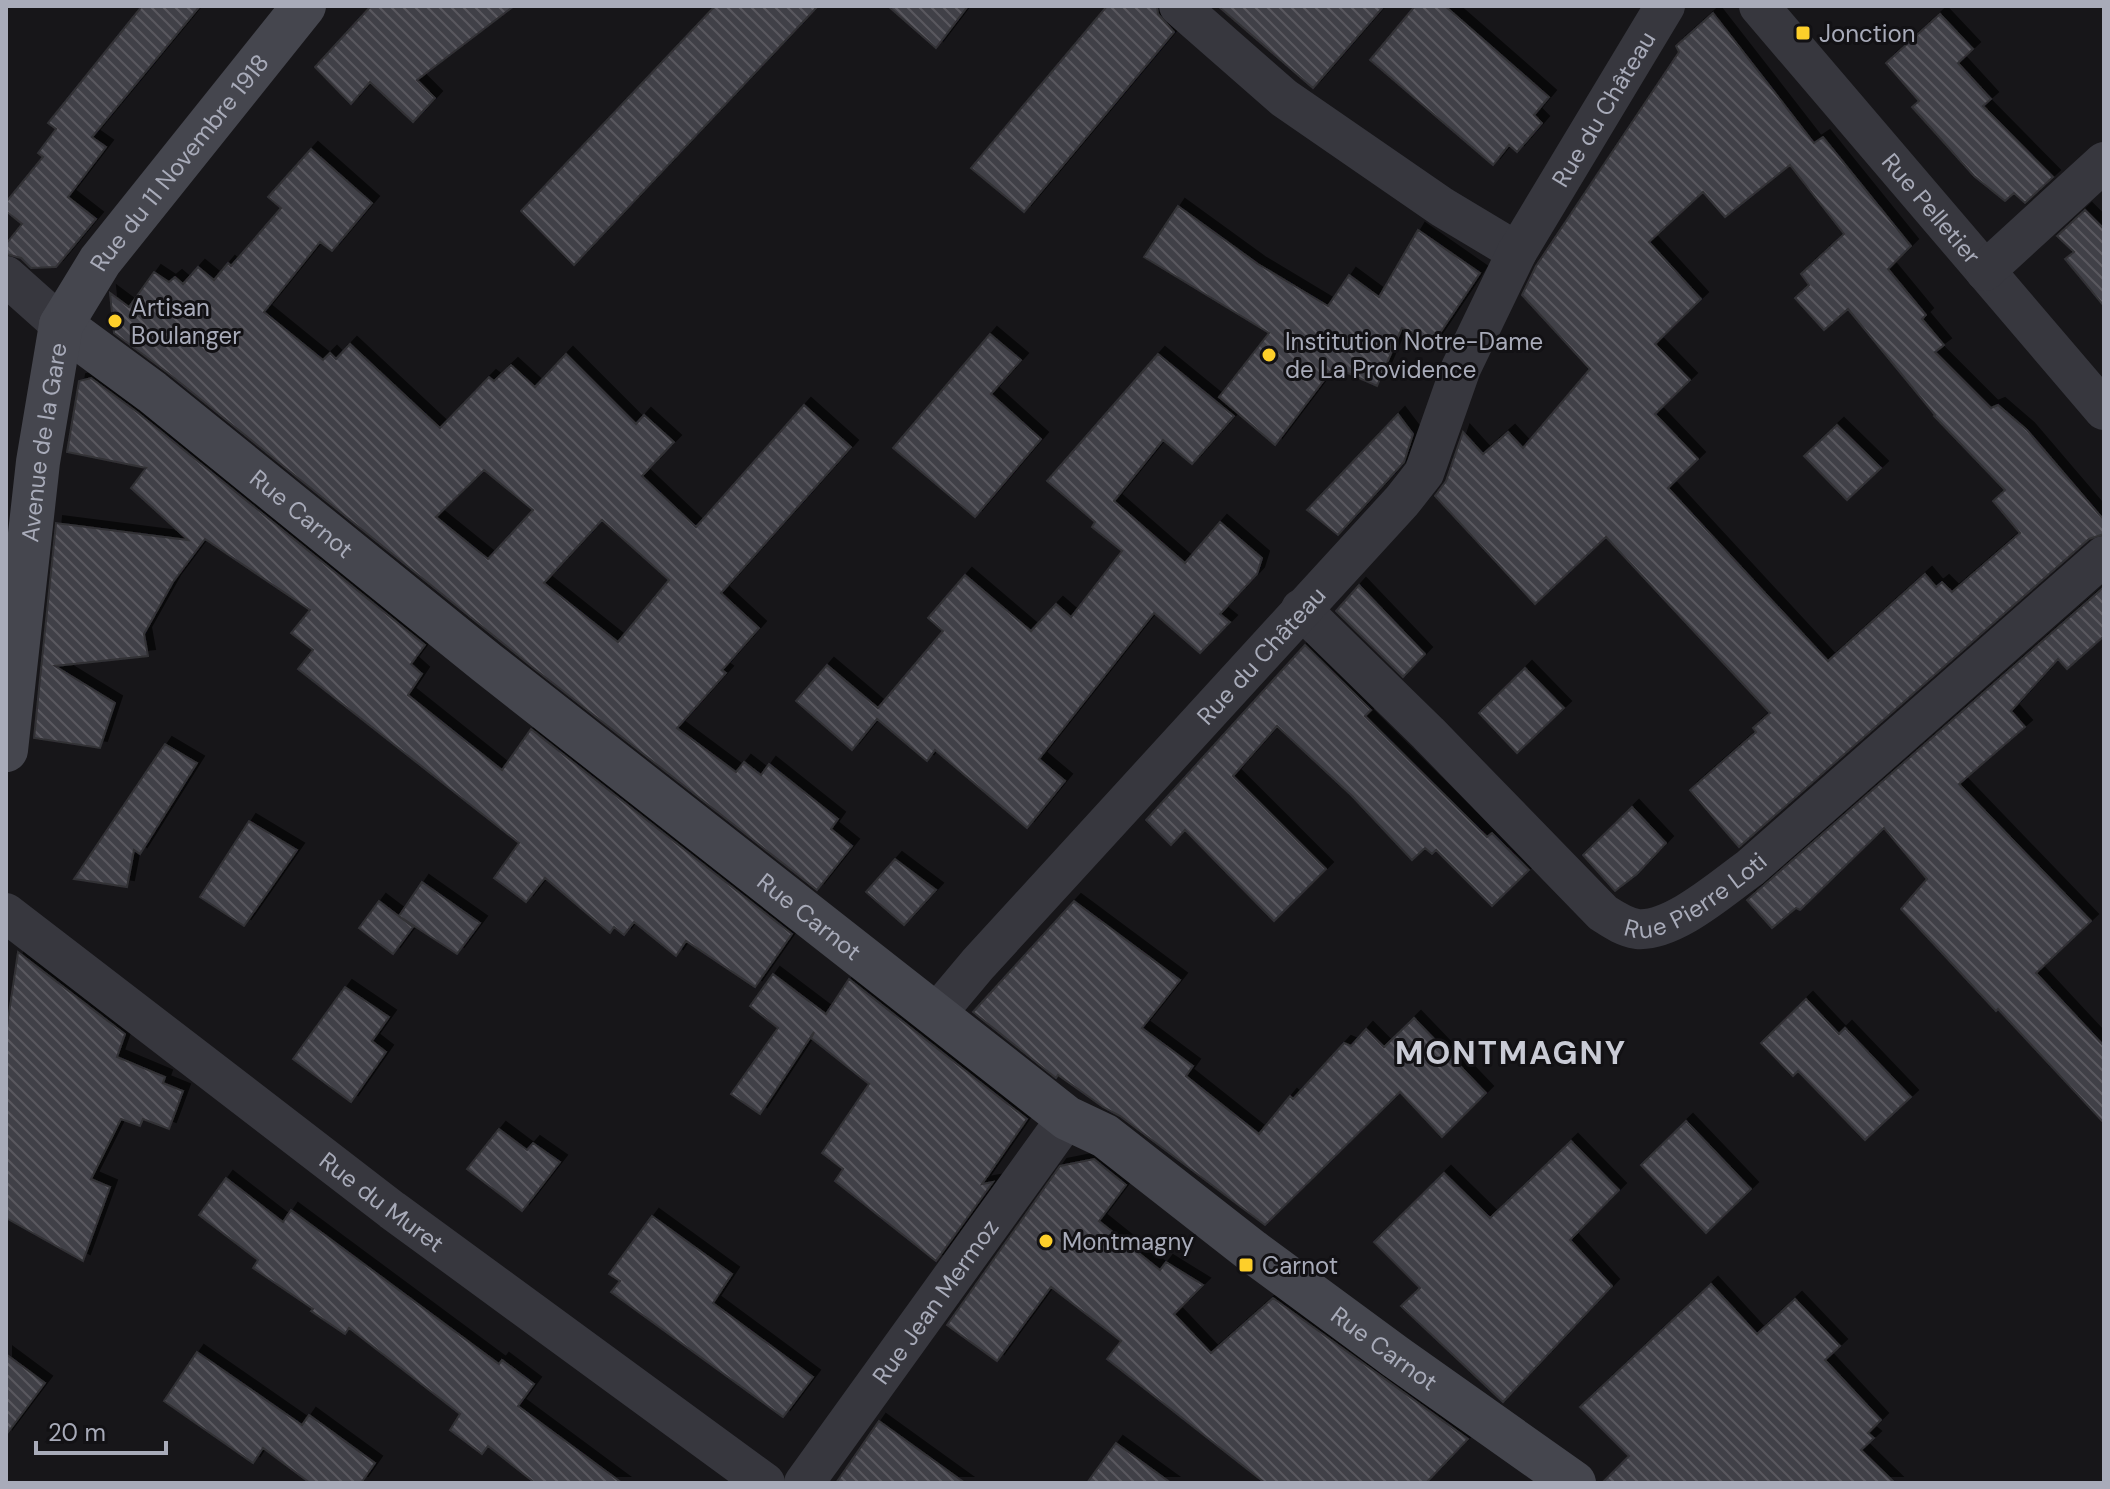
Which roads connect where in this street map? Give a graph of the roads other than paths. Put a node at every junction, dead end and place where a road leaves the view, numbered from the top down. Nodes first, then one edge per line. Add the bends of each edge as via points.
1 (304, 6) edge
2 (1179, 6) edge
3 (1665, 6) edge
4 (1759, 6) edge
5 (2104, 162) edge
6 (1517, 252) junction
7 (1985, 271) junction
8 (6, 276) edge
9 (61, 325) junction
10 (2104, 410) edge
11 (2104, 556) edge
12 (1301, 609) junction
13 (6, 750) edge
14 (6, 913) edge
15 (936, 1014) junction
16 (1067, 1118) junction
17 (765, 1483) edge
18 (804, 1483) edge
19 (1574, 1483) edge

1 - 9 main road, Rue du 11 Novembre 1918 via 100,261
2 - 6 street via 1284,98
3 - 6 street, Rue du Château
4 - 7 street, Rue Pelletier
5 - 7 street
6 - 12 street, Rue du Château via 1461,368 1424,473
7 - 10 street, Rue Pelletier
8 - 9 street
9 - 13 main road, Avenue de la Gare via 38,462
9 - 15 main road, Rue Carnot
11 - 12 street, Rue Pierre Loti via 1750,868 1691,910 1660,926 1639,929 1603,913
12 - 15 street, Rue du Château
14 - 17 street, Rue du Muret via 392,1210
15 - 16 main road, Rue Carnot
16 - 18 street, Rue Jean Mermoz
16 - 19 main road, Rue Carnot via 1105,1136 1288,1277

